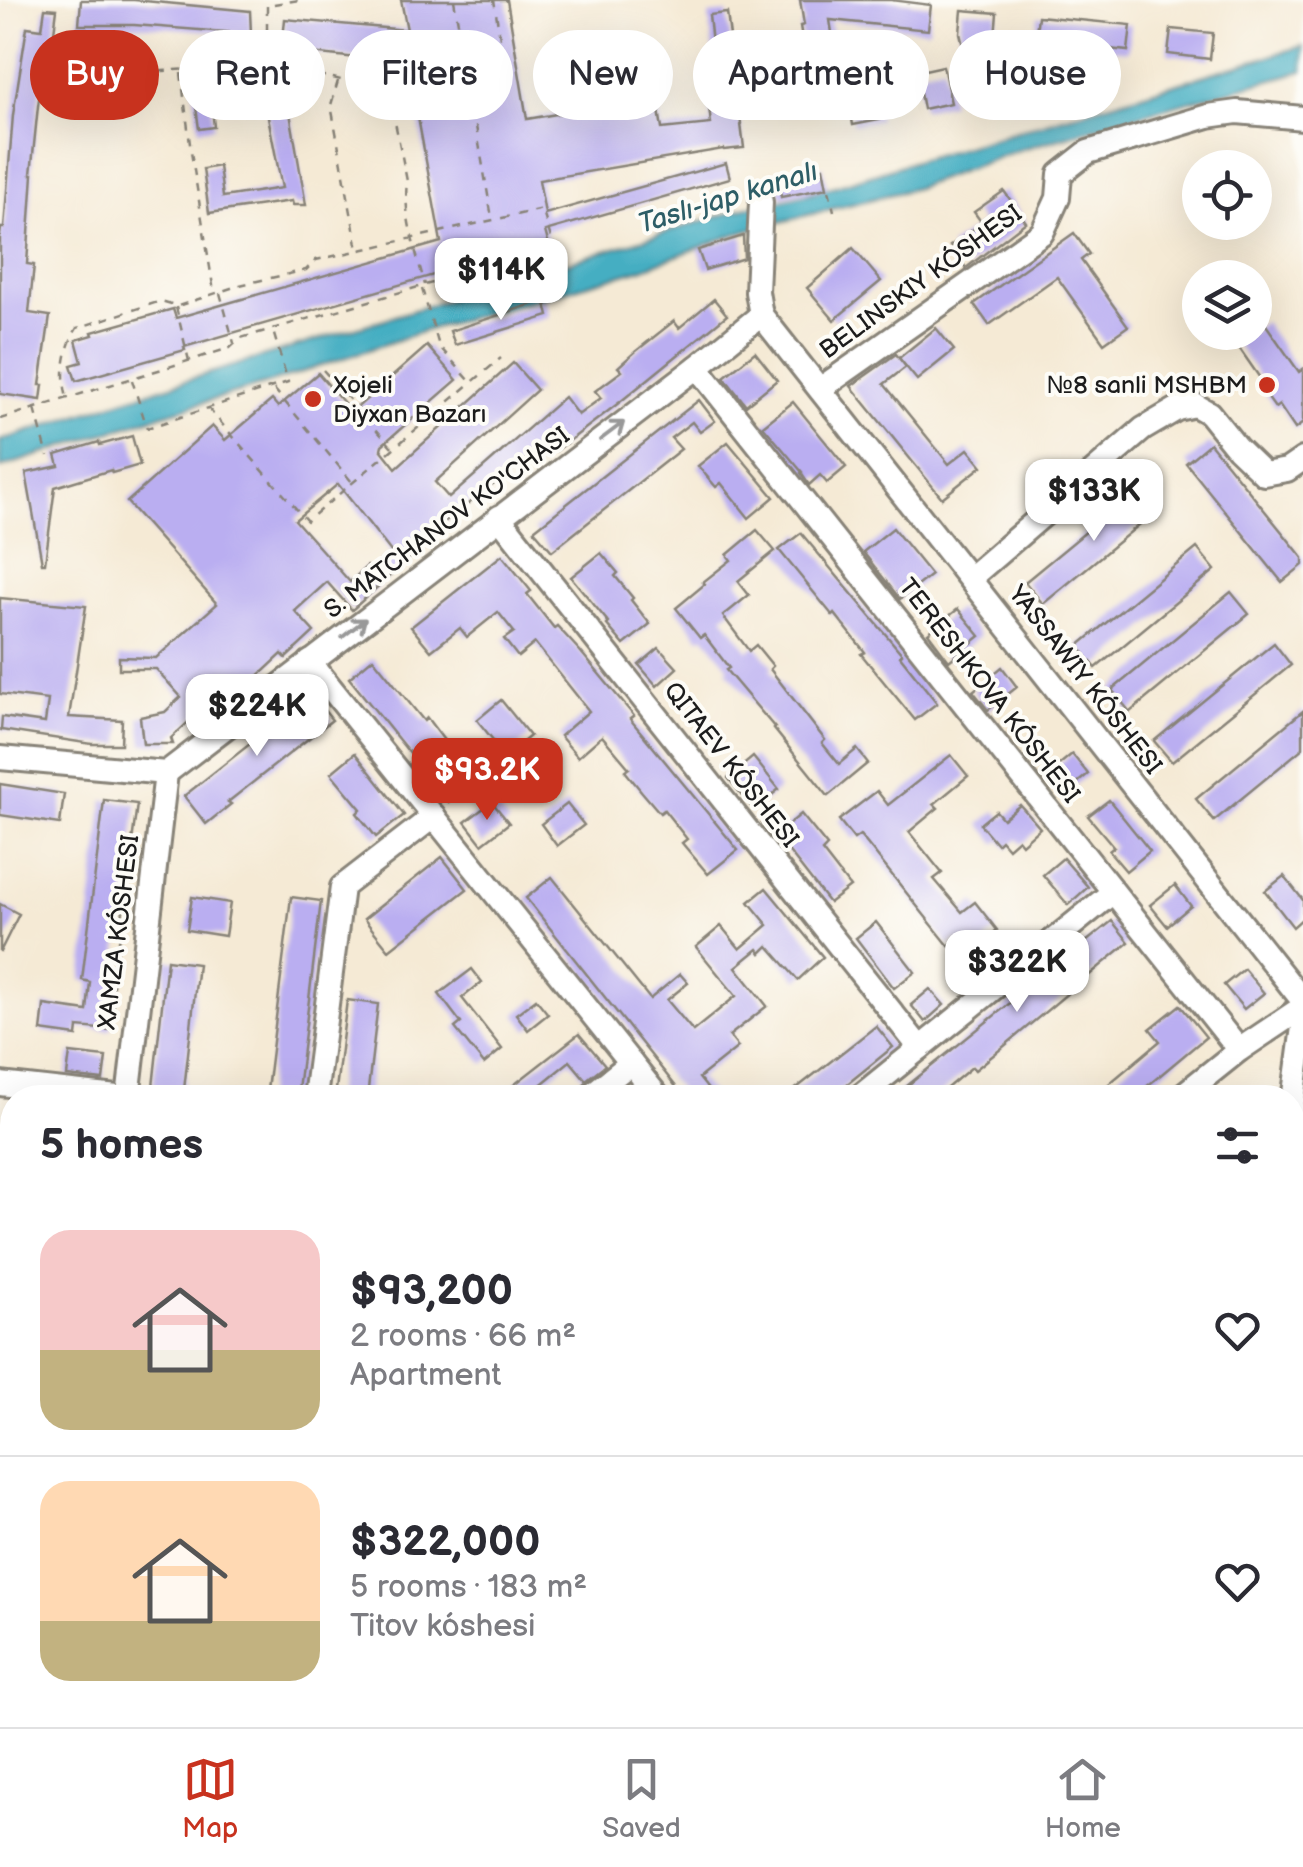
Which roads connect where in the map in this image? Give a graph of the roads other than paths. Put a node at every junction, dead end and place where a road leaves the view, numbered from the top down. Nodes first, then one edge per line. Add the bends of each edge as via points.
1 (1303, 118) edge
2 (761, 202) dead end
3 (761, 315) junction
4 (697, 367) junction
5 (820, 389) junction
6 (1303, 459) edge
7 (499, 517) junction
8 (970, 578) junction
9 (310, 662) junction
10 (0, 758) edge
11 (166, 773) junction
12 (434, 816) junction
13 (1113, 892) junction
14 (1303, 1004) edge
15 (1303, 1027) edge
16 (920, 1048) junction
17 (1239, 1050) junction
18 (631, 1063) junction
19 (129, 1085) edge
20 (317, 1085) edge
21 (603, 1085) edge
22 (649, 1085) edge
23 (874, 1085) edge
24 (1195, 1085) edge
25 (1295, 1085) edge

1 - 5 street, BELINSKIY KÓSHESI via 1208,116 1088,152 1060,174 1058,198 1042,232
2 - 3 street
3 - 4 street, S. MATCHANOV KO'CHASI
3 - 5 street, YASSAWIY KÓSHESI
7 -> 4 street, S. MATCHANOV KO'CHASI
4 - 13 street, TERESHKOVA KÓSHESI
5 - 8 street, YASSAWIY KÓSHESI
6 - 8 street via 1264,474 1209,413 1195,405 1177,409 1143,429
9 -> 7 street, S. MATCHANOV KO'CHASI
7 - 16 street, QITAEV KÓSHESI
8 - 14 street, YASSAWIY KÓSHESI
9 - 11 street, S. MATCHANOV KO'CHASI
9 - 12 street
10 - 11 street
11 - 19 street, XAMZA KÓSHESI
12 - 18 street
12 - 20 street via 342,886
13 - 16 street
13 - 17 street, TERESHKOVA KÓSHESI
14 - 17 street
15 - 25 street
16 - 23 street
17 - 24 street
18 - 21 street
18 - 22 street

